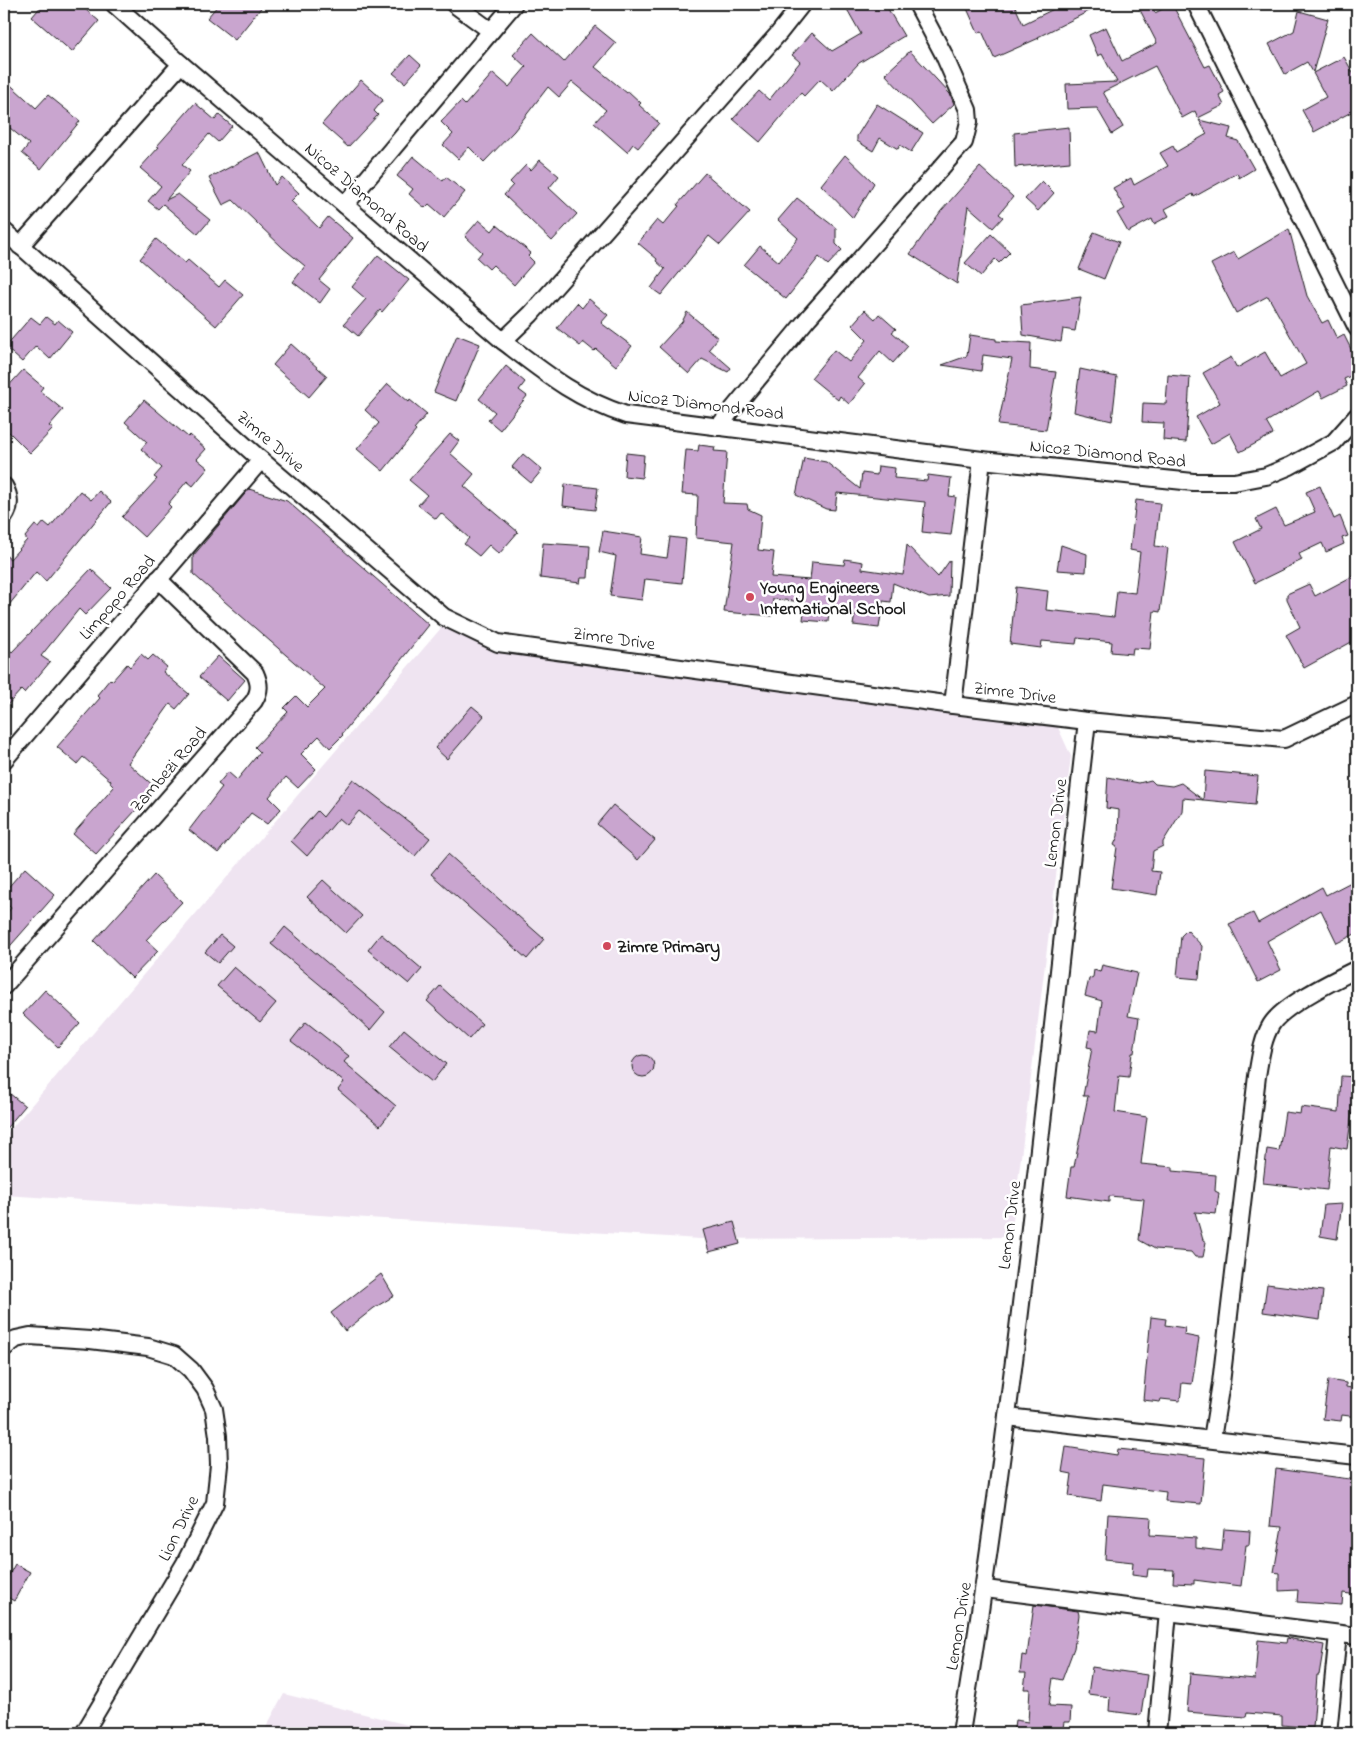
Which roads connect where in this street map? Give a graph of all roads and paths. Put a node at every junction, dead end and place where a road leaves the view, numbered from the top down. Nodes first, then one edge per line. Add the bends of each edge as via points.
1 (114, 4) edge
2 (454, 4) edge
3 (514, 4) edge
4 (802, 4) edge
5 (917, 4) edge
6 (1196, 4) edge
7 (491, 31) junction
8 (181, 64) junction
9 (345, 205) junction
10 (4, 231) edge
11 (20, 246) junction
12 (1357, 328) edge
13 (503, 341) junction
14 (1357, 416) edge
15 (718, 427) junction
16 (261, 460) junction
17 (982, 460) junction
18 (4, 486) edge
19 (4, 517) edge
20 (158, 579) junction
21 (1357, 704) edge
22 (953, 705) junction
23 (1087, 721) junction
24 (4, 760) edge
25 (1357, 970) edge
26 (4, 986) edge
27 (4, 1348) edge
28 (1007, 1417) junction
29 (1212, 1439) junction
30 (1357, 1456) edge
31 (984, 1589) junction
32 (1168, 1612) junction
33 (1338, 1634) junction
34 (1357, 1636) edge
35 (84, 1733) edge
36 (961, 1733) edge
37 (1157, 1733) edge
38 (1328, 1733) edge

1 - 8 street, Nicoz Diamond Road
2 - 7 street
3 - 7 street
4 - 13 street via 531,314
5 - 15 street via 968,110 964,142 809,317
6 - 12 street
7 - 9 street
8 - 9 street, Nicoz Diamond Road
8 - 11 street
9 - 13 street, Nicoz Diamond Road
10 - 11 street, Zimre Drive
11 - 16 street, Zimre Drive
13 - 15 street, Nicoz Diamond Road via 553,380 594,405 626,416
14 - 17 street, Nicoz Diamond Road via 1334,442 1290,466 1266,476 1234,482 1193,482
15 - 17 street, Nicoz Diamond Road
16 - 20 street, Limpopo Road
16 - 22 street, Zimre Drive via 444,617 498,643
17 - 22 street
18 - 19 street via 9,506
20 - 24 street, Limpopo Road
20 - 26 street, Zambezi Road via 255,673 260,682 258,694
21 - 23 street, Zimre Drive via 1284,739
22 - 23 street, Zimre Drive
23 - 28 street, Lemon Drive
25 - 29 street via 1283,1011 1271,1024 1264,1040
27 - 35 street, Lion Drive via 16,1339 30,1336 148,1347 174,1355 190,1370 205,1389 214,1409 219,1464 215,1503 185,1563
28 - 29 street
28 - 31 street, Lemon Drive
29 - 30 street
31 - 32 street
31 - 36 street, Lemon Drive
32 - 33 street
32 - 37 street
33 - 34 street
33 - 38 street

